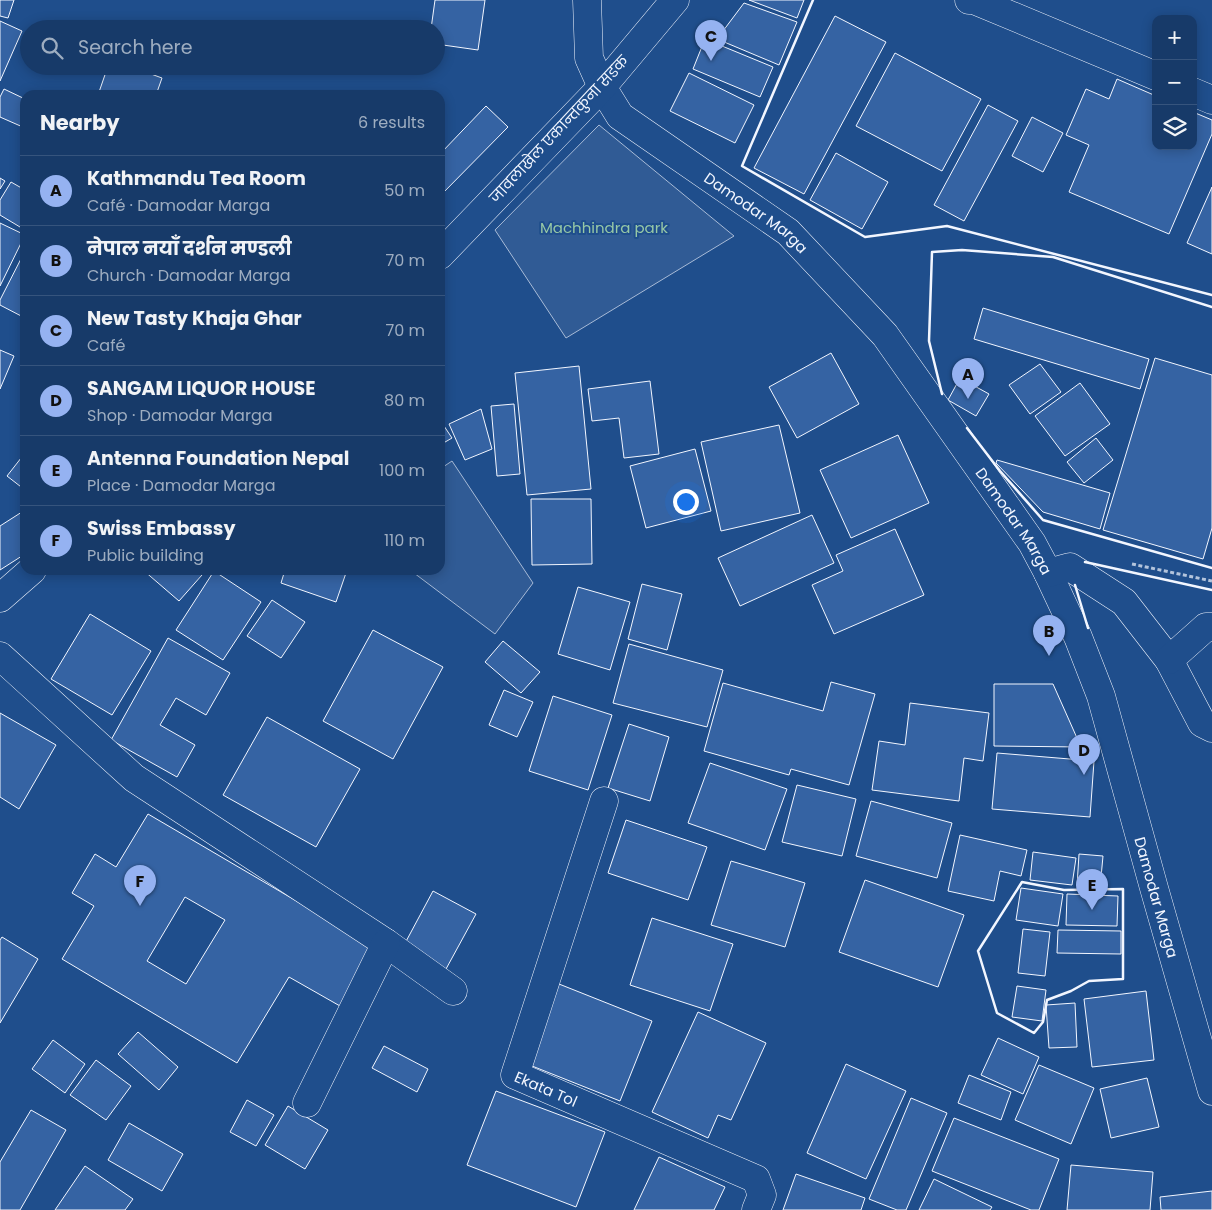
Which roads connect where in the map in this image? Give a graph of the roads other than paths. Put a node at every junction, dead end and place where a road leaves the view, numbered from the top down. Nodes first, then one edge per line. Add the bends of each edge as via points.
1 (587, 0) edge
2 (675, 0) edge
3 (969, 0) edge
4 (1152, 74) edge
5 (602, 87) junction
6 (1197, 94) edge
7 (1212, 100) edge
8 (445, 250) edge
9 (1048, 572) junction
10 (26, 575) edge
11 (0, 598) edge
12 (1212, 627) edge
13 (0, 656) edge
14 (1169, 660) junction
15 (1212, 728) edge
16 (604, 801) dead end
17 (386, 943) junction
18 (453, 991) dead end
19 (1212, 1091) edge
20 (307, 1103) dead end
21 (756, 1210) edge

1 - 5 street, Damodar Marga via 590,58
2 - 5 street, जावलाखेल एकान्तकुना सडक
3 - 4 street
5 - 8 street, जावलाखेल एकान्तकुना सडक
5 - 9 street, Damodar Marga via 620,116 788,232 885,335 1032,543
6 - 7 street
9 - 14 street via 1070,567 1124,602
9 - 19 street, Damodar Marga via 1101,696
10 - 11 street
12 - 14 street via 1206,627
13 - 17 street via 134,778
14 - 15 street via 1202,723
16 - 21 street, Ekata Tol via 515,1075 756,1179 762,1195
17 - 18 street
17 - 20 street

